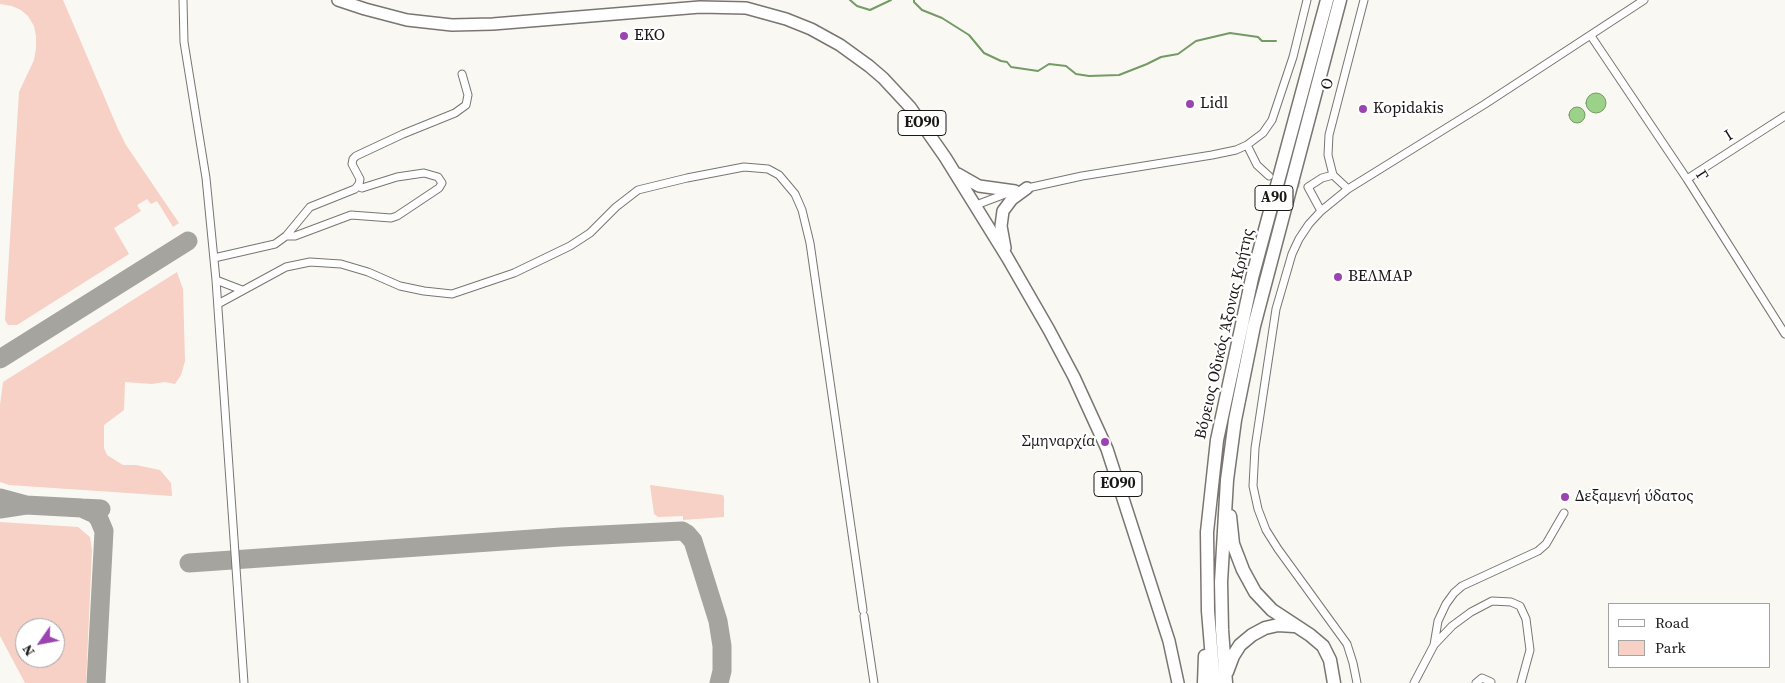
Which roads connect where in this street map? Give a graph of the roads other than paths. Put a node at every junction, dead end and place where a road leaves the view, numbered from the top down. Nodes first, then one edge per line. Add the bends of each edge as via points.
1 (183, 0) edge
2 (338, 0) edge
3 (1307, 0) edge
4 (1327, 0) edge
5 (1340, 0) edge
6 (1364, 0) edge
7 (1644, 0) edge
8 (1591, 36) junction
9 (462, 74) dead end
10 (1785, 116) edge
11 (1247, 145) junction
12 (955, 173) junction
13 (1332, 175) junction
14 (1269, 176) tunnel mouth
15 (1687, 179) junction
16 (358, 186) junction
17 (1027, 188) junction
18 (1348, 189) junction
19 (1015, 191) junction
20 (976, 205) junction
21 (1321, 210) junction
22 (286, 236) junction
23 (1007, 257) junction
24 (214, 258) junction
25 (216, 280) junction
26 (242, 290) junction
27 (218, 304) junction
28 (1785, 334) edge
29 (1244, 372) junction
30 (1564, 513) dead end
31 (1208, 611) junction
32 (1296, 627) junction
33 (1434, 645) junction
34 (1222, 682) edge
35 (1491, 682) edge
36 (244, 683) edge
37 (874, 683) edge
38 (1178, 683) edge
39 (1204, 683) edge
40 (1334, 683) edge
41 (1357, 683) edge
42 (1414, 683) edge
43 (1476, 683) edge
44 (1520, 683) edge

1 - 24 street via 184,42 204,163
2 - 12 main road, ΕΟ90 via 401,19 444,25 700,7 746,8 786,19 840,45 883,78 910,106
3 - 11 street via 1293,57 1272,120 1263,133
4 - 31 highway, Βόρειος Οδικός Άξονας Κρήτης / Α90 via 1252,278 1217,440 1207,532
5 - 29 highway, Βόρειος Οδικός Άξονας Κρήτης / Α90
6 - 13 street, Ο via 1329,135
7 - 8 street
8 - 15 street, Γ
8 - 18 street
9 - 16 street via 468,95 466,105 455,113 356,156 352,164 360,179
10 - 15 street, Ι
11 - 14 street via 1257,165
11 - 17 street via 1212,155
12 - 19 main road via 979,186
12 - 20 main road, ΕΟ90
13 - 18 street
13 - 21 street via 1304,186
15 - 28 street, Γ
16 - 22 street via 310,207
16 - 22 street via 362,188 398,176 424,173 438,177 442,183 397,216 351,215 295,236
17 - 19 street
17 - 23 main road via 1003,211 1001,226
18 - 21 street
19 - 20 street
20 - 23 main road, ΕΟ90
21 - 41 street via 1295,248 1276,309 1255,448 1253,486 1266,530 1347,644
22 - 24 street via 275,244
23 - 38 main road, ΕΟ90 via 1062,354 1106,449 1169,641
24 - 25 street
25 - 26 street
25 - 27 street
26 - 27 street
26 - 37 street via 286,267 320,261 352,267 400,286 452,294 514,273 570,246 590,233 616,206 638,190 744,167 768,169 778,175 802,210 810,243
27 - 36 street
29 - 32 highway via 1231,500 1233,544 1242,570 1255,592 1272,610
29 - 34 highway, Βόρειος Οδικός Άξονας Κρήτης / Α90 via 1227,480 1223,533
30 - 33 street via 1546,544 1538,551 1462,586 1454,593 1438,621
31 - 34 highway, Βόρειος Οδικός Άξονας Κρήτης / Α90
31 - 39 highway
32 - 34 highway via 1278,625 1252,635 1240,645
32 - 40 highway via 1323,646 1330,660
33 - 42 street
33 - 44 street via 1452,626 1492,600 1511,602 1520,606 1526,619 1530,650
35 - 43 street via 1482,678

